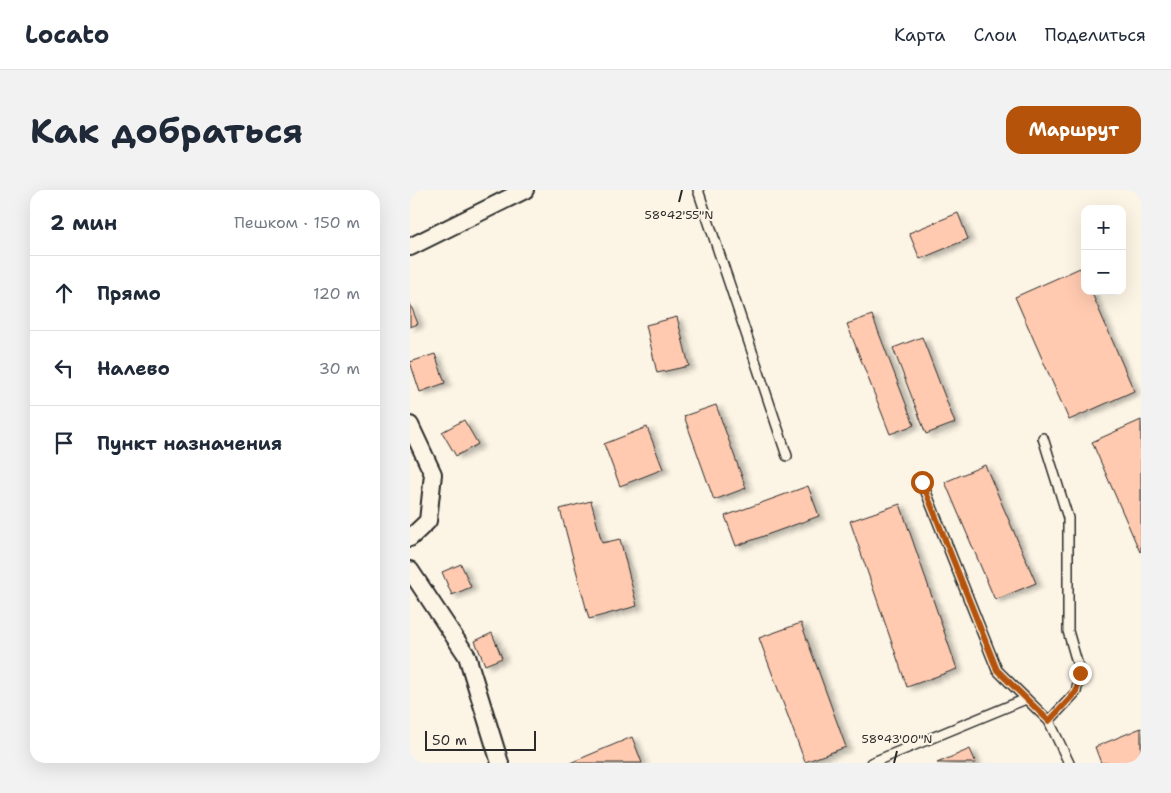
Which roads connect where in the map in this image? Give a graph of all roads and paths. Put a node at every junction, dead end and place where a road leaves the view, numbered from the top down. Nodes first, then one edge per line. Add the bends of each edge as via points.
1 (525, 190) edge
2 (698, 190) edge
3 (410, 246) edge
4 (410, 425) edge
5 (1043, 438) dead end
6 (787, 456) dead end
7 (922, 482) dead end
8 (410, 538) edge
9 (410, 570) edge
10 (1026, 699) junction
11 (1049, 721) junction
12 (500, 763) edge
13 (871, 763) edge
14 (1069, 763) edge

1 - 3 street
2 - 6 lane
4 - 8 street via 433,474 428,521
5 - 11 lane via 1068,518 1068,631 1080,673 1076,692
7 - 10 lane via 997,670
9 - 12 street via 467,656
10 - 11 lane
10 - 13 lane
11 - 14 lane

